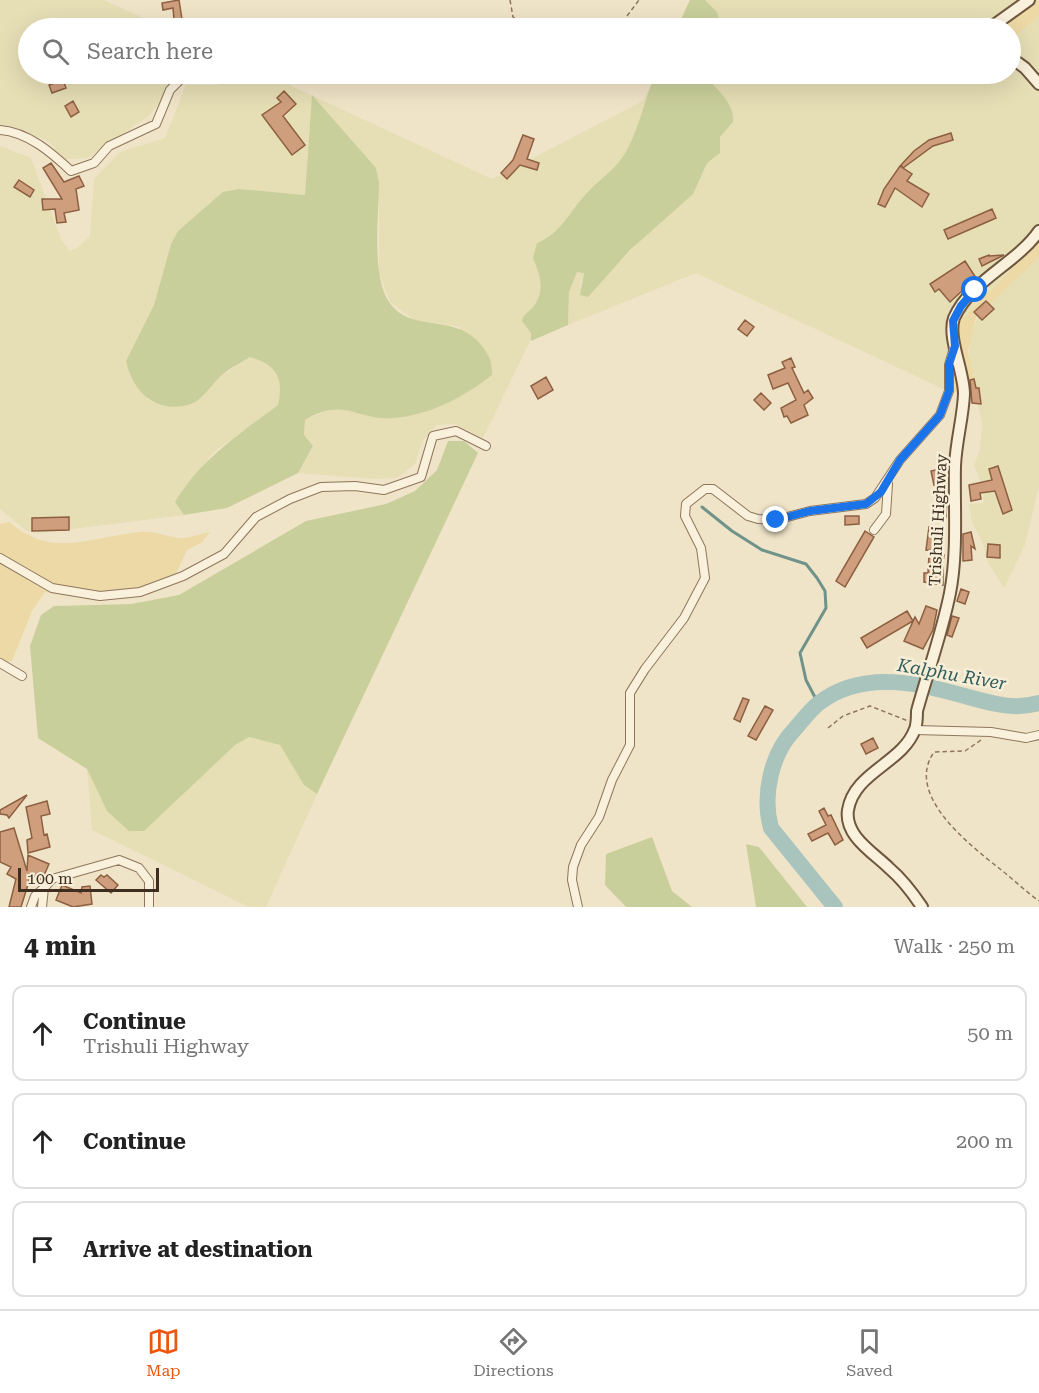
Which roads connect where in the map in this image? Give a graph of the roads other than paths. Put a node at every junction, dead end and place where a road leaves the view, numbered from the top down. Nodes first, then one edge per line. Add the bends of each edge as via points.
1 (1029, 0) edge
2 (1004, 18) edge
3 (1021, 65) edge
4 (176, 84) edge
5 (1039, 84) edge
6 (0, 130) edge
7 (1039, 231) edge
8 (955, 346) junction
9 (486, 446) dead end
10 (888, 482) junction
11 (874, 530) dead end
12 (0, 558) edge
13 (0, 663) edge
14 (22, 676) dead end
15 (916, 721) junction
16 (1039, 735) edge
17 (44, 888) junction
18 (31, 907) edge
19 (42, 907) edge
20 (149, 907) edge
21 (578, 907) edge
22 (922, 907) edge

1 - 2 street
3 - 5 street
4 - 6 street via 156,124 110,147 94,163 71,171 50,151 25,137
7 - 8 street, Trishuli Highway via 961,306 953,321
8 - 10 street via 949,364 949,391 940,415 900,460
8 - 15 street, Trishuli Highway via 964,395 955,463 952,581
9 - 12 street via 456,431 433,436 421,477 384,490 355,486 321,488 290,499 256,517 224,554 183,576 140,592 100,596 52,588
10 - 11 street via 886,514
10 - 21 street via 866,504 776,520 750,517 722,494 709,489 687,504 685,516 701,548 705,578 684,618 630,693 630,745 573,867
13 - 14 street
15 - 16 street via 1026,738
15 - 22 street via 899,750 854,793 847,814 864,847 889,867
17 - 18 street
17 - 19 street
17 - 20 street via 52,879 119,860 139,868 149,881

